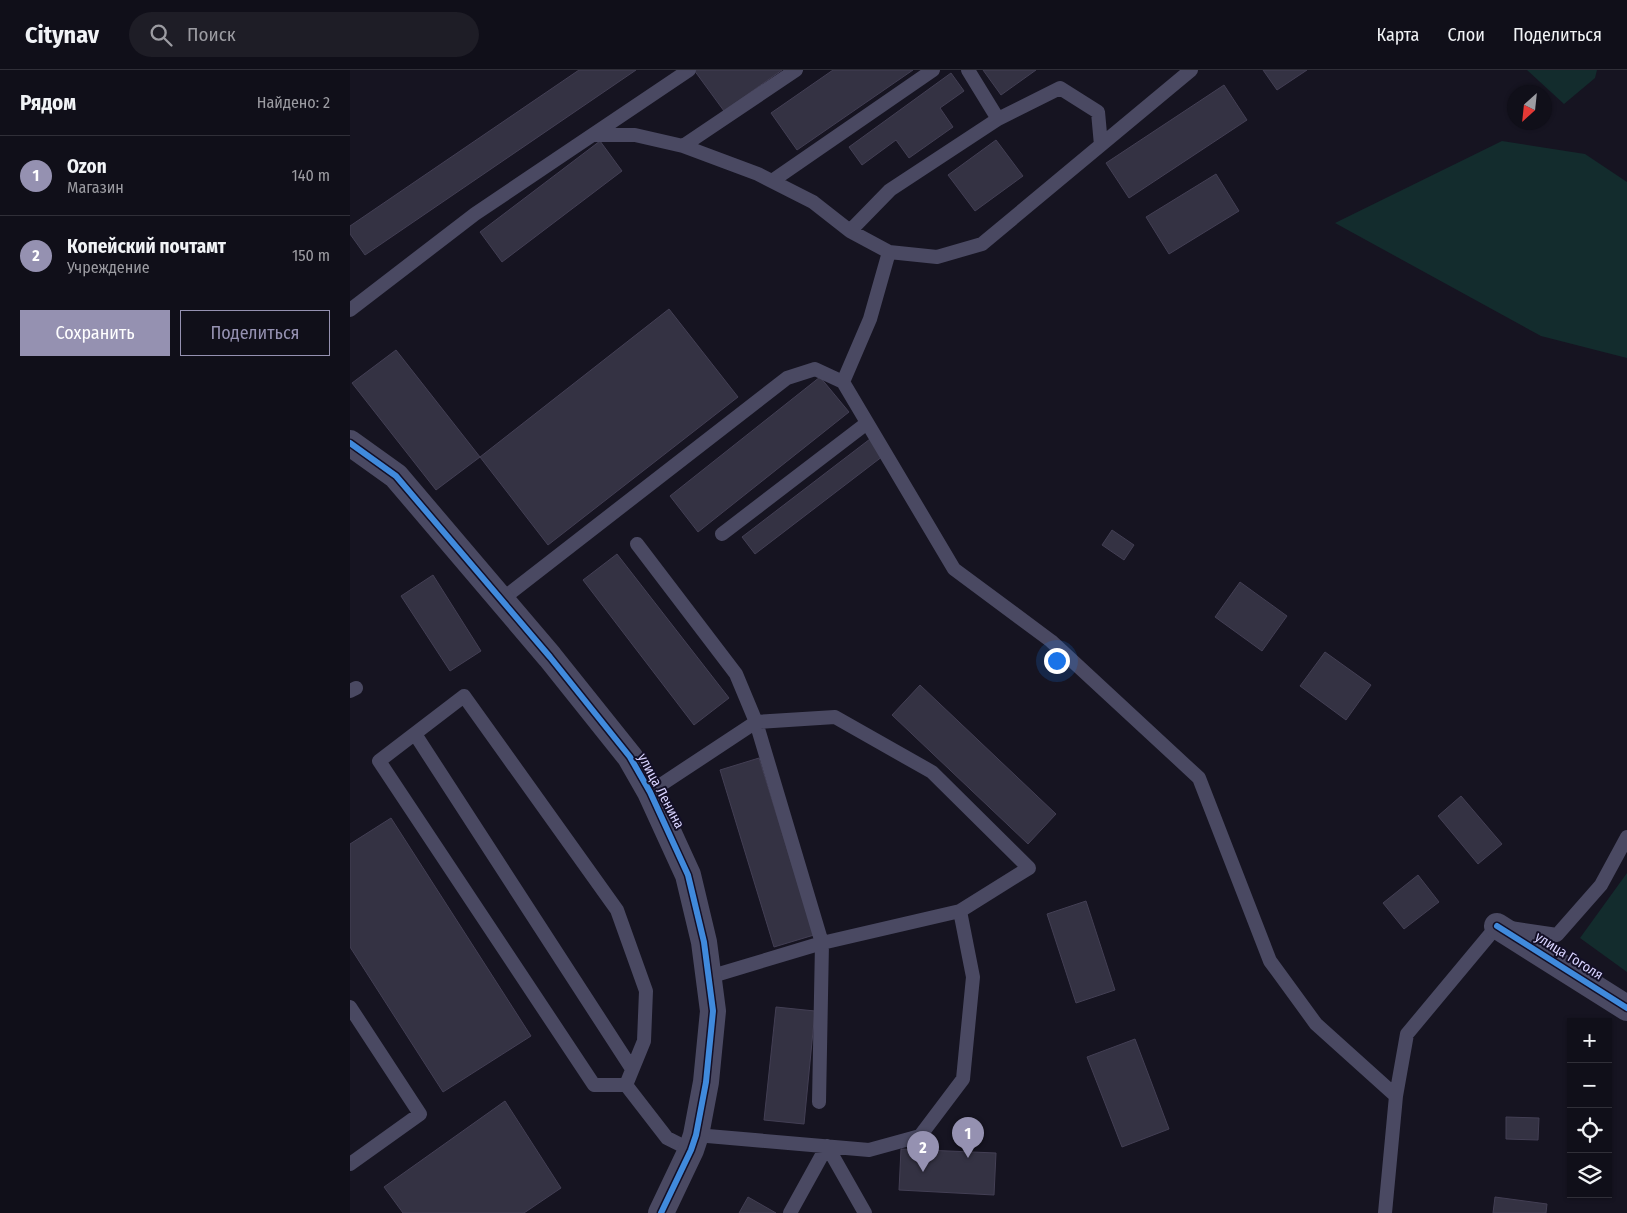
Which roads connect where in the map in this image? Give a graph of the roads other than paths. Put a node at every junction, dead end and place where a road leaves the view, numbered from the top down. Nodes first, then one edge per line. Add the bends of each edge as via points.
1 (689, 70) edge
2 (796, 70) edge
3 (933, 70) edge
4 (968, 70) edge
5 (1191, 70) edge
6 (998, 119) junction
7 (593, 135) junction
8 (1101, 145) junction
9 (683, 146) junction
10 (772, 181) junction
11 (850, 231) junction
12 (890, 252) junction
13 (350, 310) edge
14 (843, 382) junction
15 (867, 422) junction
16 (350, 443) edge
17 (722, 534) dead end
18 (637, 544) dead end
19 (501, 600) junction
20 (756, 722) junction
21 (415, 734) junction
22 (650, 792) junction
23 (1627, 837) edge
24 (960, 911) junction
25 (1497, 926) junction
26 (822, 943) junction
27 (709, 977) junction
28 (350, 1007) edge
29 (1627, 1008) edge
30 (632, 1069) junction
31 (626, 1085) junction
32 (1396, 1096) junction
33 (819, 1102) dead end
34 (694, 1142) junction
35 (828, 1146) junction
36 (350, 1164) edge
37 (661, 1213) edge
38 (790, 1213) edge
39 (865, 1213) edge
40 (1384, 1213) edge

1 - 7 lane
2 - 9 lane
3 - 10 lane
4 - 6 lane
5 - 8 lane
6 - 8 lane via 1060,88 1098,112
6 - 11 lane via 890,190
7 - 9 lane via 635,135
7 - 13 lane via 475,214
8 - 12 lane via 982,244 937,257
9 - 10 lane
10 - 11 lane via 813,202
11 - 12 lane
12 - 14 lane via 870,319
14 - 15 lane
14 - 19 lane via 815,369 787,378
15 - 17 lane
15 - 32 lane via 954,569 1052,641 1198,778 1270,961 1316,1024
16 - 19 street, улица Ленина via 396,476
18 - 20 lane via 736,674
19 - 22 street, улица Ленина via 630,757
20 - 22 lane
20 - 24 lane via 835,717 932,772 1029,868
20 - 26 lane
21 - 30 lane
21 - 30 lane via 464,696 617,910 646,991 644,1041
21 - 31 lane via 379,761 594,1085
22 - 27 street, улица Ленина via 688,875
23 - 25 lane via 1601,886 1557,935
24 - 26 lane
24 - 35 lane via 973,977 963,1079 920,1136 869,1150
25 - 29 street, улица Гоголя
25 - 32 lane via 1407,1034
26 - 27 lane
26 - 33 lane
27 - 34 street, улица Ленина via 713,1011 706,1082
28 - 36 lane via 420,1114
30 - 31 lane
31 - 34 lane via 667,1138
32 - 40 lane
34 - 35 lane
34 - 37 street, улица Ленина
35 - 38 lane
35 - 39 lane

